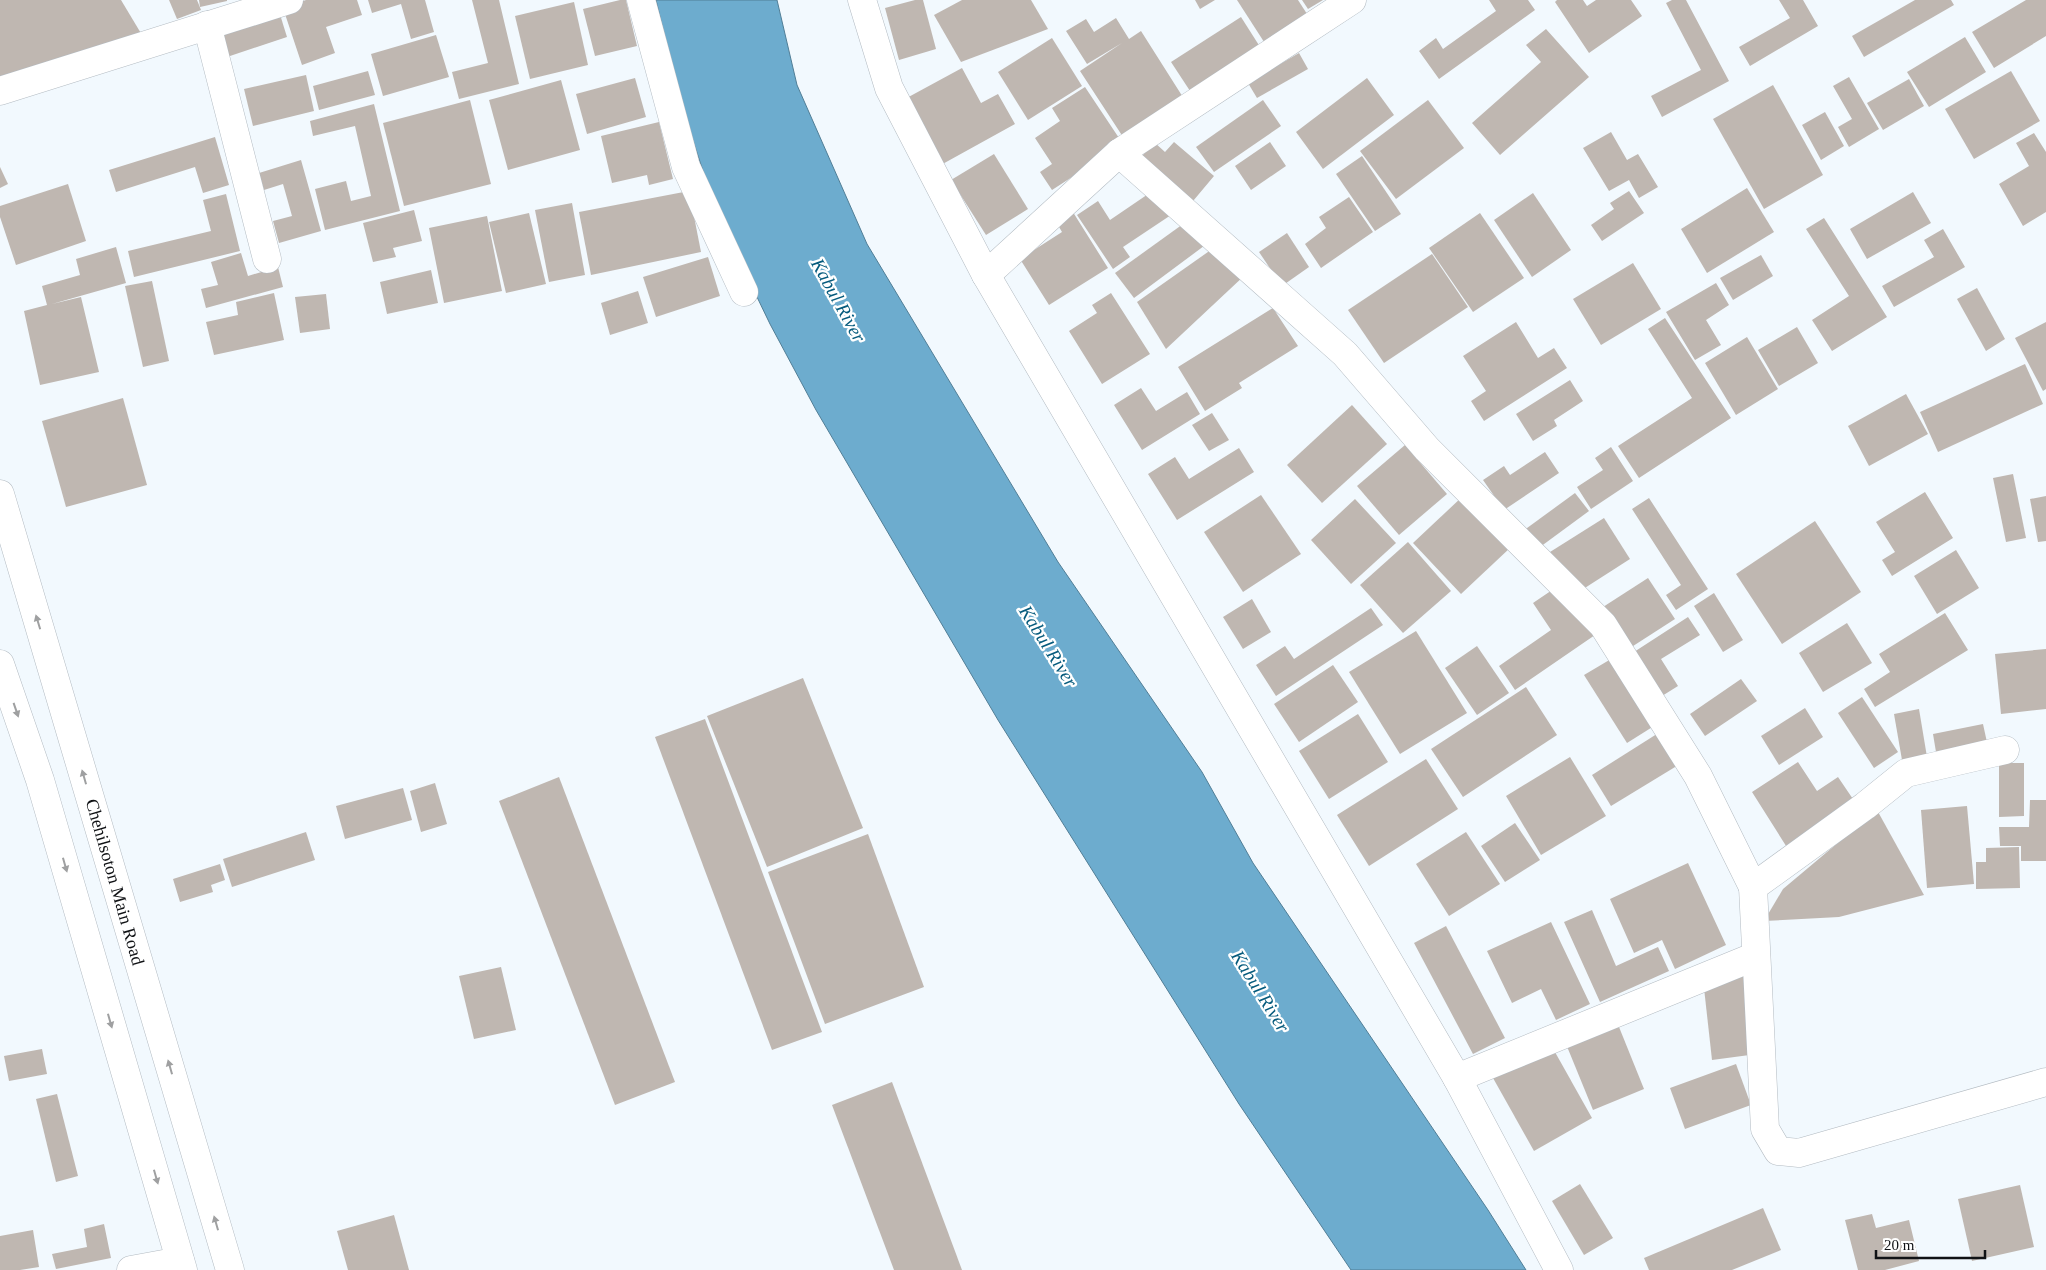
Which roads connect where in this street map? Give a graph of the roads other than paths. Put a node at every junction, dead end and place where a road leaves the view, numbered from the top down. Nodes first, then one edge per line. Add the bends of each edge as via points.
1 (289, 0) edge
2 (641, 0) edge
3 (862, 0) edge
4 (1352, 0) edge
5 (257, 4) edge
6 (207, 25) junction
7 (0, 91) edge
8 (1118, 153) junction
9 (267, 259) dead end
10 (986, 275) junction
11 (744, 292) dead end
12 (0, 494) edge
13 (0, 664) edge
14 (2005, 750) dead end
15 (1752, 887) junction
16 (1756, 956) junction
17 (1457, 1078) junction
18 (2046, 1082) edge
19 (181, 1266) edge
20 (131, 1270) edge
21 (230, 1270) edge
22 (1559, 1270) edge

1 - 5 street
2 - 11 street via 686,167
3 - 10 street via 889,88
4 - 8 street
5 - 6 street
6 - 7 street
6 - 9 street
8 - 10 street
8 - 15 street via 1344,354 1427,449 1602,625 1698,776
10 - 17 street
21 -> 12 street, Chehilsoton Main Road
13 -> 19 street via 40,780
14 - 15 street via 1906,773
15 - 16 street
16 - 17 street
16 - 18 street via 1765,1129 1778,1151 1799,1153
17 - 22 street
19 - 20 street

